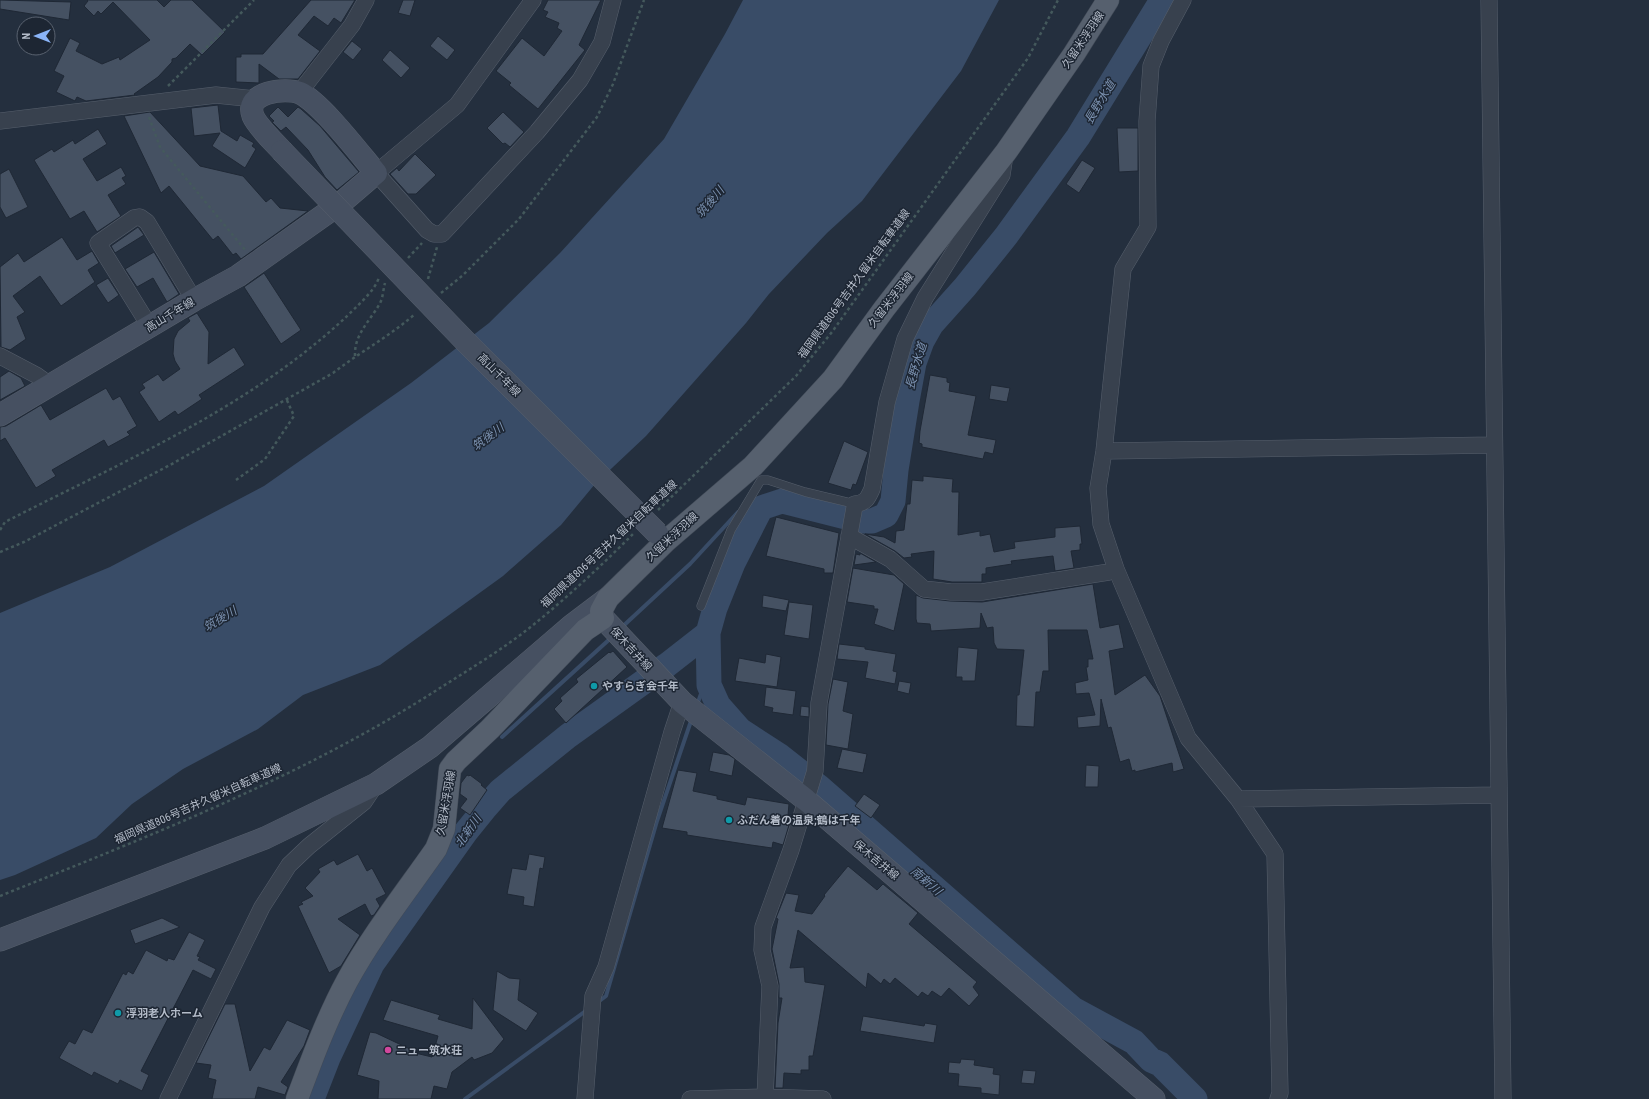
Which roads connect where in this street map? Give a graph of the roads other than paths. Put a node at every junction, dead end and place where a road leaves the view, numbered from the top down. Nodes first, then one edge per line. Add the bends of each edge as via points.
1 (366, 0) edge
2 (613, 0) edge
3 (1108, 0) edge
4 (1183, 0) edge
5 (1489, 0) edge
6 (527, 2) edge
7 (299, 93) junction
8 (255, 99) junction
9 (0, 121) edge
10 (1006, 152) junction
11 (376, 172) junction
12 (194, 300) junction
13 (150, 327) junction
14 (0, 356) edge
15 (50, 385) junction
16 (0, 415) edge
17 (1494, 445) junction
18 (1104, 451) junction
19 (855, 504) junction
20 (654, 529) junction
21 (850, 534) junction
22 (1116, 569) junction
23 (701, 606) dead end
24 (607, 614) junction
25 (686, 704) junction
26 (376, 784) junction
27 (807, 795) junction
28 (1499, 795) junction
29 (1238, 799) junction
30 (0, 940) edge
31 (765, 1097) junction
32 (168, 1099) edge
33 (297, 1099) edge
34 (585, 1099) edge
35 (690, 1099) edge
36 (822, 1099) edge
37 (1154, 1099) edge
38 (1278, 1099) edge
39 (1504, 1099) edge

1 - 7 street via 352,25
2 - 11 street via 602,42 580,80 537,132 442,234 427,230
3 - 10 main road, 久留米浮羽線
4 - 18 street via 1151,66 1147,121 1148,227 1123,269
5 - 17 street
6 - 11 street via 457,105
7 - 8 main road via 269,93
7 - 11 main road via 329,119
8 - 9 street via 216,95
8 - 20 main road, 高山千年線, bridge via 251,108 253,117 282,151 466,342
10 - 19 street via 1002,175 925,298 905,339 885,409 872,489 863,503
10 - 20 main road, 久留米浮羽線 via 833,378 753,466
11 - 12 main road, 高山千年線 via 341,203 257,263
12 - 13 main road, 高山千年線
12 - 13 street via 147,222 140,216 134,218 98,244
13 - 15 main road, 高山千年線
14 - 15 street via 36,374
15 - 16 main road, 高山千年線
17 - 18 street
17 - 28 street
18 - 22 street via 1098,488 1101,524
19 - 21 street
19 - 23 lane via 761,480 731,530
20 - 24 main road, 久留米浮羽線
21 - 22 street via 890,559 924,589 982,592
21 - 27 street via 819,703 815,771
22 - 29 street via 1188,738
24 - 25 main road, 保木吉井線
24 - 26 main road via 571,626 430,747
24 - 33 main road, 久留米浮羽線 via 585,630 450,769 446,819 441,839 347,981 335,1004
25 - 27 main road, 保木吉井線
25 - 34 street via 669,740 606,967 593,996
26 - 30 main road via 265,838
26 - 32 street via 364,802 309,846 289,865 278,881 262,907
27 - 31 street via 791,850 762,927 762,950 770,986
27 - 37 main road, 保木吉井線
28 - 29 street
28 - 39 street
29 - 38 street via 1275,854 1280,1093
31 - 35 street
31 - 36 street

